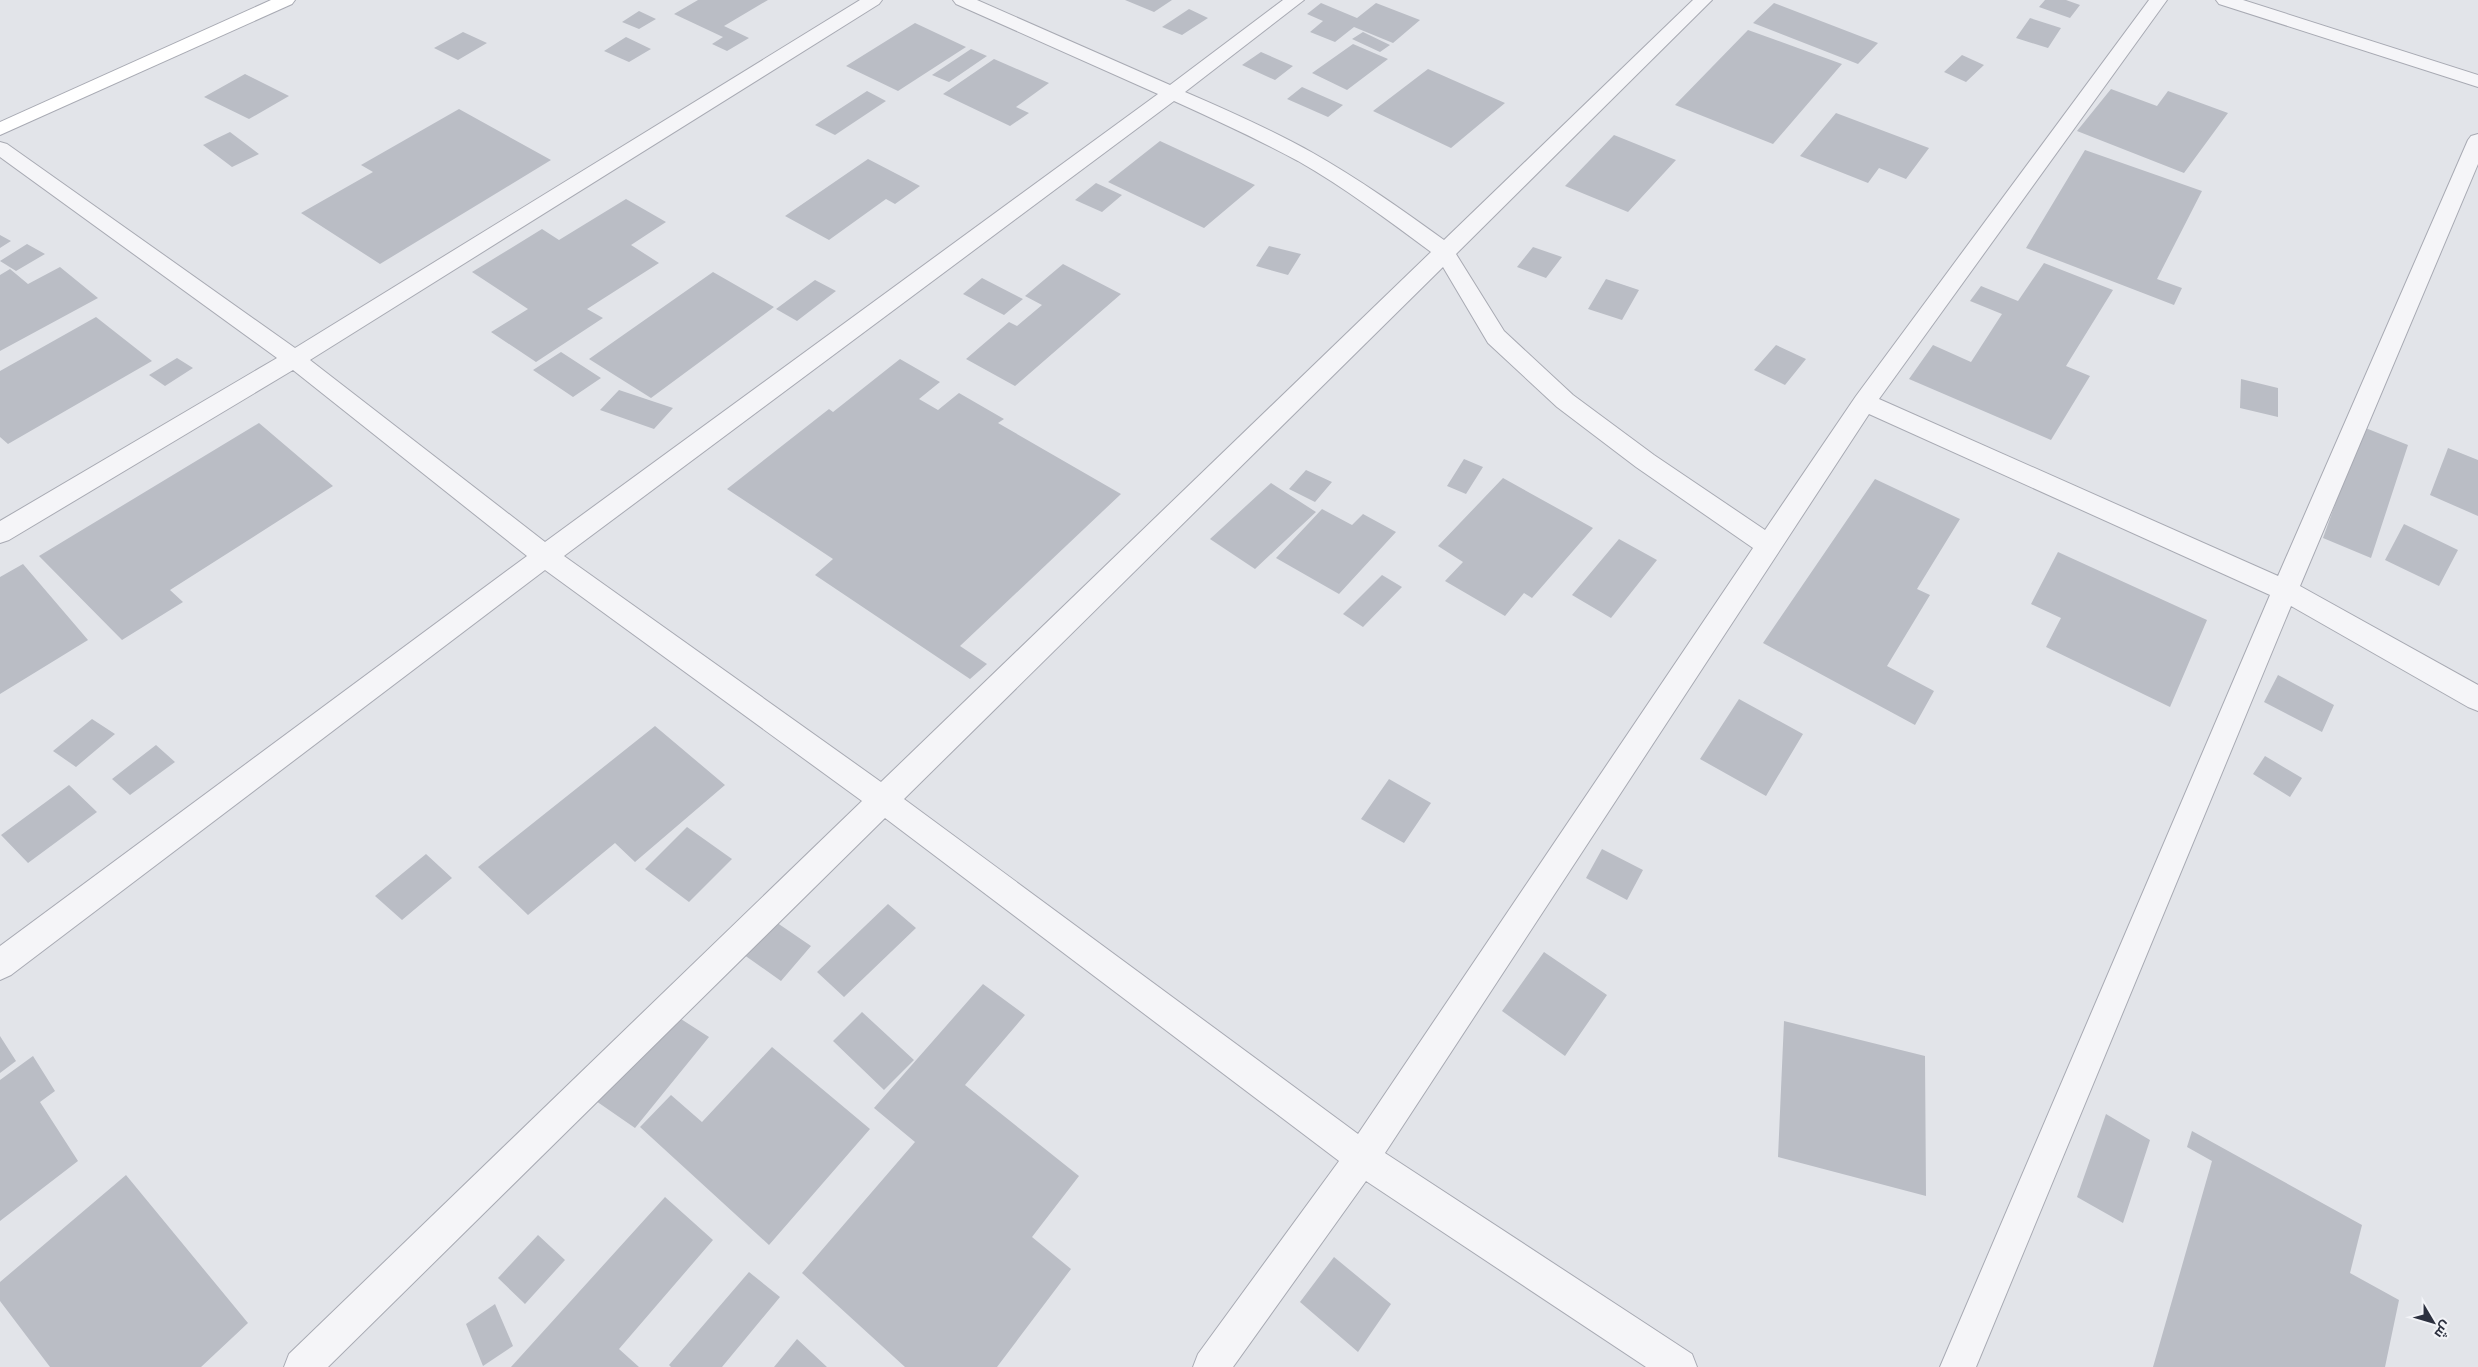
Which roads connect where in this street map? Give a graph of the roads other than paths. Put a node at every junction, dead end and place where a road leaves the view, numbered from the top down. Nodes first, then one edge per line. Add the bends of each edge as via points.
1 (286, 0) edge
2 (873, 0) edge
3 (962, 0) edge
4 (1295, 0) edge
5 (1703, 0) edge
6 (2158, 0) edge
7 (2225, 0) edge
8 (2478, 82) edge
9 (1173, 92) junction
10 (0, 129) edge
11 (2478, 140) edge
12 (0, 148) edge
13 (1444, 252) junction
14 (294, 359) junction
15 (1864, 402) junction
16 (0, 533) edge
17 (1768, 545) junction
18 (545, 556) junction
19 (2285, 590) junction
20 (2478, 699) edge
21 (883, 800) junction
22 (0, 965) edge
23 (1362, 1158) junction
24 (302, 1367) edge
25 (1211, 1367) edge
26 (1679, 1367) edge
27 (1958, 1367) edge

1 - 10 street
2 - 14 street
3 - 9 street
4 - 9 street
5 - 13 street
6 - 15 street
7 - 8 street
9 - 13 street via 1252,128 1307,158 1380,204
9 - 18 street
11 - 19 street
12 - 14 street
13 - 17 street via 1496,337 1564,401
13 - 21 street
14 - 16 street
14 - 18 street
15 - 17 street
15 - 19 street
17 - 23 street
18 - 21 street
18 - 22 street
19 - 20 street
19 - 27 street
21 - 23 street
21 - 24 street
23 - 25 street
23 - 26 street

